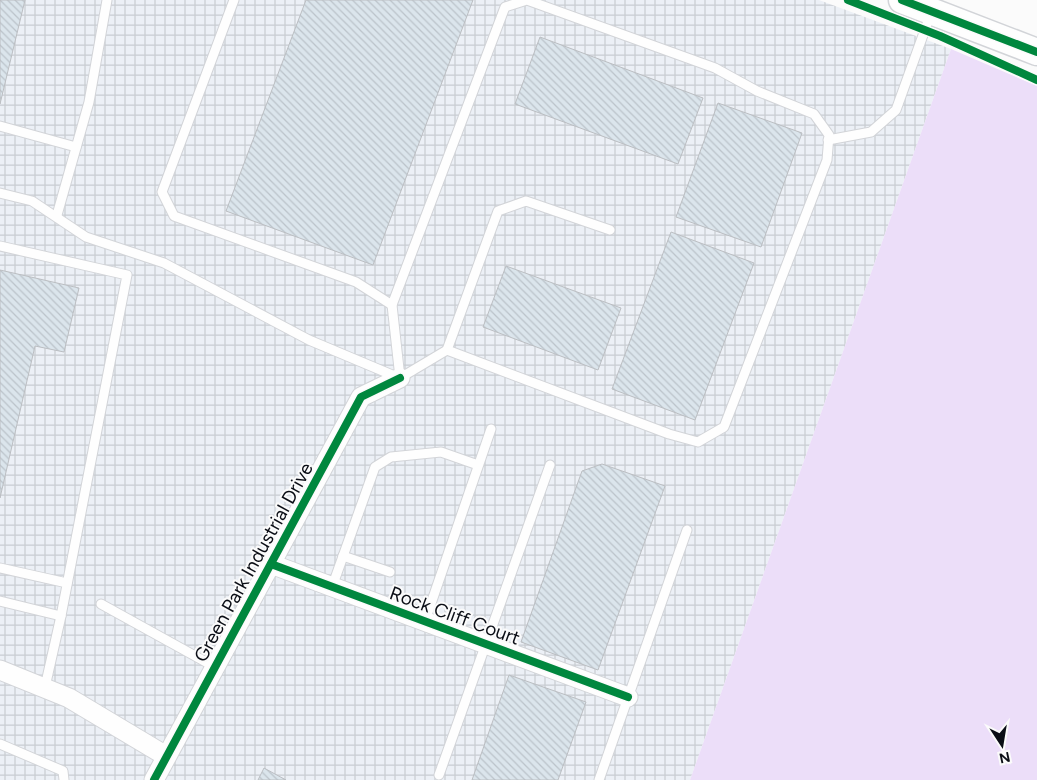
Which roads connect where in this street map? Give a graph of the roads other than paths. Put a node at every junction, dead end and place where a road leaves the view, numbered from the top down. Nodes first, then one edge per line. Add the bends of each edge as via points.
1 (107, 0) edge
2 (234, 0) edge
3 (902, 0) edge
4 (932, 11) junction
5 (1037, 52) edge
6 (0, 126) edge
7 (828, 140) junction
8 (76, 147) junction
9 (0, 194) edge
10 (57, 215) junction
11 (610, 230) dead end
12 (0, 246) edge
13 (392, 305) junction
14 (447, 350) junction
15 (400, 378) junction
16 (491, 429) dead end
17 (478, 465) junction
18 (550, 466) dead end
19 (687, 530) dead end
20 (343, 556) junction
21 (270, 564) junction
22 (0, 568) edge
23 (390, 572) dead end
24 (68, 583) junction
25 (332, 587) junction
26 (0, 601) edge
27 (101, 604) dead end
28 (61, 616) junction
29 (425, 621) junction
30 (485, 644) junction
31 (214, 667) junction
32 (0, 670) edge
33 (45, 687) junction
34 (628, 697) junction
35 (0, 744) edge
36 (166, 756) junction
37 (439, 775) dead end
38 (64, 780) edge
39 (154, 780) edge
40 (599, 780) edge

1 - 8 lane via 89,102
2 - 13 lane via 162,192 174,216 356,282
3 - 4 street
4 - 5 street
4 - 7 lane via 896,110 871,132
6 - 8 lane
7 - 13 lane via 829,135 814,114 757,91 715,68 527,0 505,7
7 - 14 lane via 827,160 724,427 698,442
8 - 10 lane
9 - 10 lane via 32,201
10 - 15 lane via 86,237 164,263 309,340
11 - 14 lane via 526,201 498,211
12 - 24 lane via 127,275
13 - 15 lane
14 - 15 lane
15 - 21 street, Green Park Industrial Drive via 361,397
16 - 17 lane
17 - 20 lane via 441,452 391,457 383,461 372,472
17 - 29 lane
18 - 30 lane
19 - 34 lane
20 - 23 lane
20 - 25 lane
21 - 25 street, Rock Cliff Court
21 - 31 street, Green Park Industrial Drive
22 - 24 lane
24 - 28 lane
25 - 29 street, Rock Cliff Court
26 - 28 lane
27 - 31 lane
28 - 33 lane
29 - 30 street, Rock Cliff Court
30 - 34 street, Rock Cliff Court
30 - 37 lane
31 - 36 street, Green Park Industrial Drive
32 - 33 street
33 - 36 street
34 - 40 lane
35 - 38 lane via 63,771
36 - 39 street, Green Park Industrial Drive

